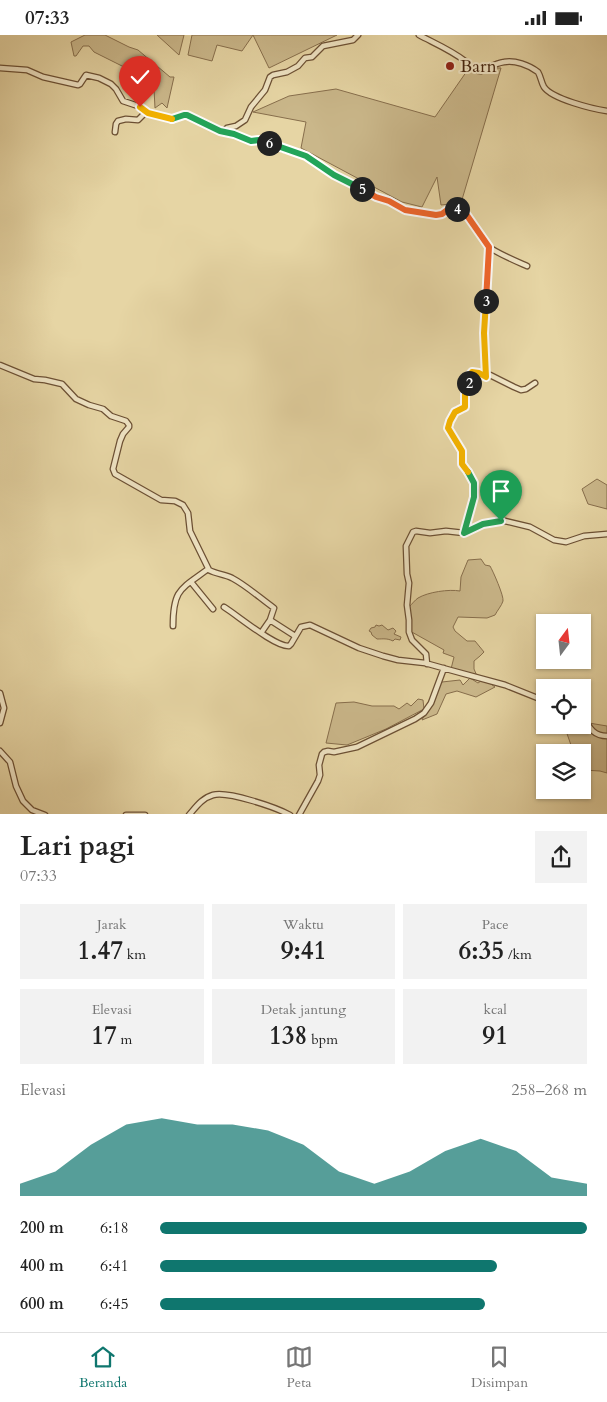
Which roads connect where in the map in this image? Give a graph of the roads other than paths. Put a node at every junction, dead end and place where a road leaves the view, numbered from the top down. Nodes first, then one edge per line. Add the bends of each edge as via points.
1 (358, 35) edge
2 (419, 35) edge
3 (0, 67) edge
4 (607, 111) edge
5 (146, 112) junction
6 (115, 132) dead end
7 (223, 132) junction
8 (489, 247) junction
9 (527, 266) dead end
10 (0, 365) edge
11 (486, 377) junction
12 (535, 383) dead end
13 (464, 533) junction
14 (607, 533) edge
15 (208, 569) junction
16 (191, 582) junction
17 (224, 607) dead end
18 (213, 609) dead end
19 (270, 620) junction
20 (173, 626) dead end
21 (261, 633) junction
22 (295, 636) junction
23 (426, 664) junction
24 (444, 668) junction
25 (0, 693) edge
26 (536, 697) edge
27 (0, 723) edge
28 (591, 728) edge
29 (607, 736) edge
30 (0, 751) edge
31 (31, 812) edge
32 (189, 814) edge
33 (288, 814) edge
34 (300, 814) edge

1 - 7 street via 353,40 323,46 298,66 270,77 245,120
2 - 4 street via 452,52 477,71 502,61 527,65 538,72 544,87 554,95
3 - 5 street via 26,70 78,85 86,75 99,78 114,87 123,101
5 - 6 street via 138,120 118,121
5 - 7 street via 171,119 187,115
7 - 8 street via 303,155 336,176 405,210 436,215 450,208 459,210 466,214
8 - 9 street
8 - 11 street via 484,333
10 - 15 street via 32,379 62,384 78,400 127,422 129,427 121,437 114,472 161,500 183,505 188,513 190,531
11 - 12 street via 490,375 521,389
11 - 13 street via 471,372 465,407 455,412 449,424 449,430 462,451 462,464 474,483
13 - 14 street via 483,524 505,521 566,542
13 - 23 street via 416,531 407,545 410,636 426,654
15 - 16 street
15 - 19 street via 234,579 274,608
16 - 18 street
16 - 20 street via 177,597
17 - 21 street
19 - 21 street
19 - 22 street
21 - 22 street via 286,647
22 - 23 street via 301,627 310,625 359,648 398,660
23 - 24 street
24 - 26 street
24 - 34 street via 432,703 424,713 357,747 322,754 318,781
25 - 27 street via 4,708
28 - 29 street via 594,733
30 - 31 street via 10,762 16,786
32 - 33 street via 200,801 219,794

